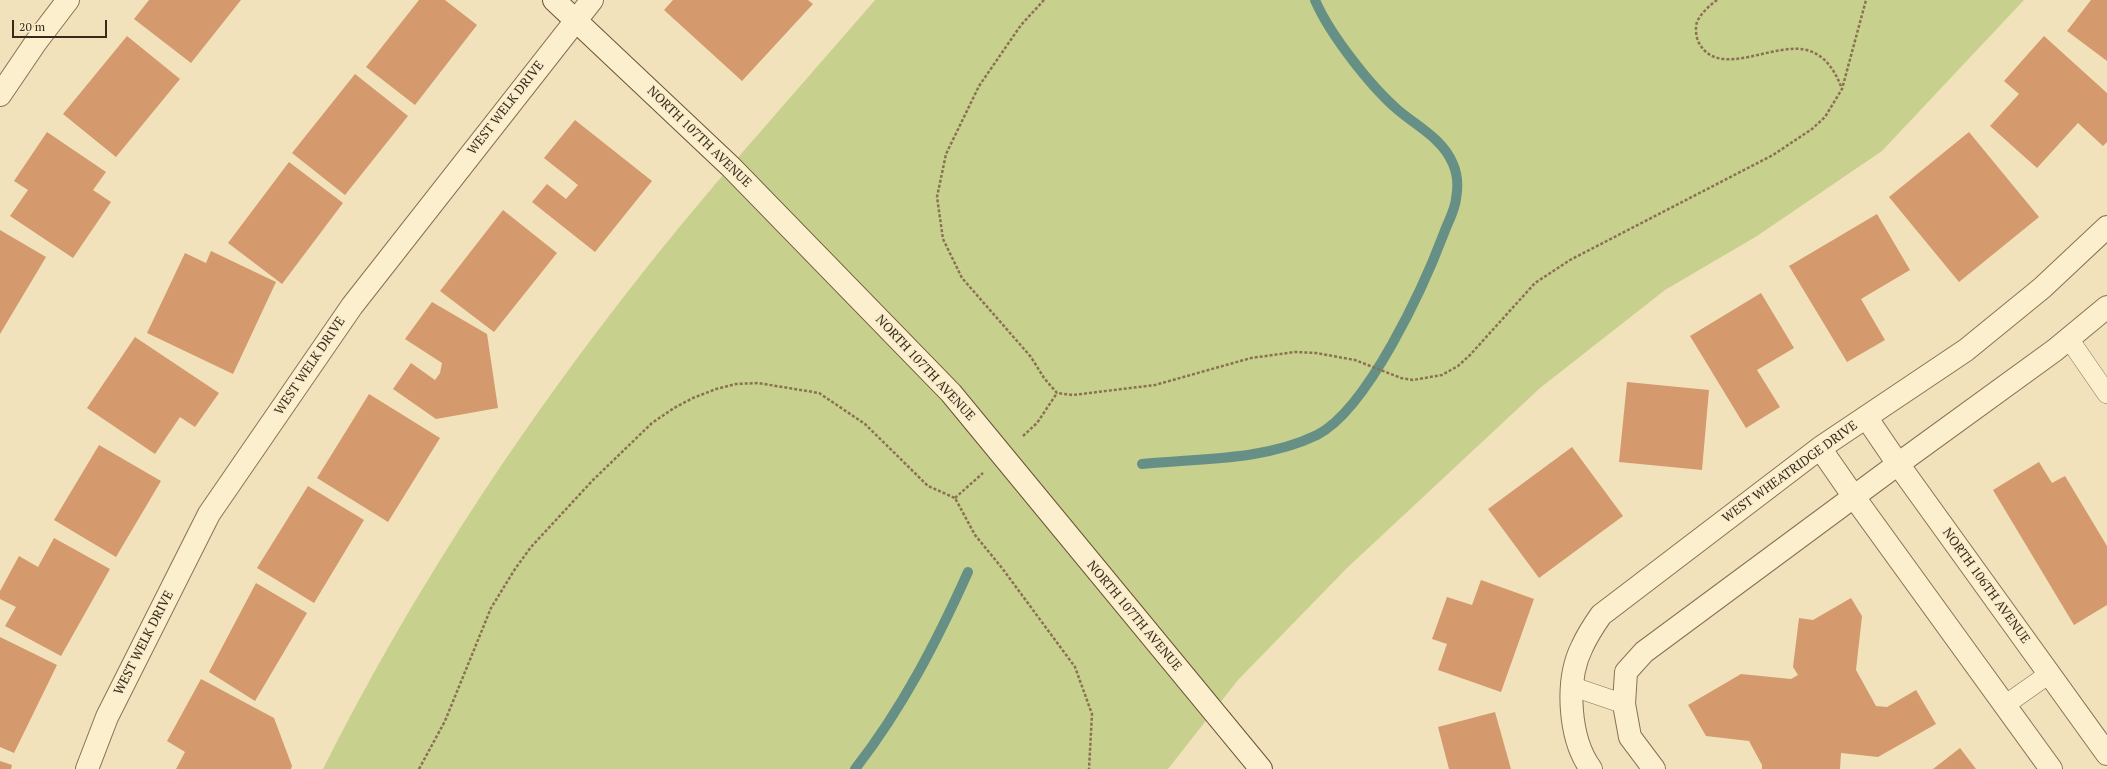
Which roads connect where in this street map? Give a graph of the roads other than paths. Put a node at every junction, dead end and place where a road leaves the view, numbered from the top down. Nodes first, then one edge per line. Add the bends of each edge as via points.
1 (68, 0) edge
2 (554, 0) edge
3 (592, 0) edge
4 (576, 19) junction
5 (0, 95) edge
6 (2107, 226) edge
7 (2107, 307) edge
8 (2069, 339) junction
9 (2107, 394) edge
10 (1866, 417) junction
11 (1820, 448) junction
12 (1898, 464) junction
13 (1854, 497) junction
14 (2049, 674) junction
15 (1571, 686) junction
16 (1624, 704) junction
17 (2005, 706) junction
18 (2107, 754) edge
19 (87, 769) edge
20 (1261, 769) edge
21 (1591, 769) edge
22 (1654, 769) edge
23 (2051, 769) edge

1 - 5 street
2 - 4 street, NORTH 107TH AVENUE
3 - 4 street, WEST WELK DRIVE
4 - 19 street, WEST WELK DRIVE via 352,306 209,514 107,717
4 - 20 street, NORTH 107TH AVENUE via 731,167 951,393
6 - 10 street, WEST WHEATRIDGE DRIVE via 2042,288 1966,350
7 - 8 street
8 - 9 lane
8 - 12 street
10 - 11 street, WEST WHEATRIDGE DRIVE
10 - 12 street, NORTH 106TH AVENUE
11 - 13 street
11 - 15 street, WEST WHEATRIDGE DRIVE via 1601,615 1581,648
12 - 13 street
12 - 14 street, NORTH 106TH AVENUE
13 - 16 street via 1644,652 1626,672
13 - 17 street
14 - 17 lane
14 - 18 street, NORTH 106TH AVENUE
15 - 16 lane
15 - 21 street, WEST WHEATRIDGE DRIVE via 1572,722 1585,761
16 - 22 street via 1630,737
17 - 23 street

